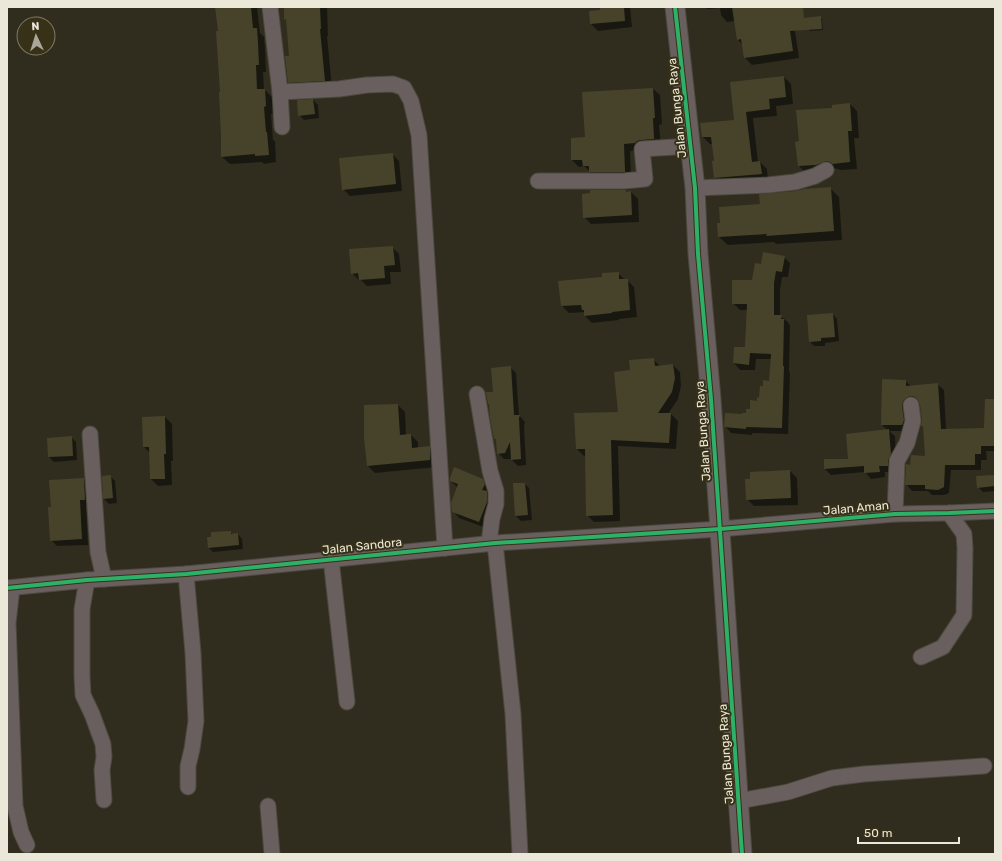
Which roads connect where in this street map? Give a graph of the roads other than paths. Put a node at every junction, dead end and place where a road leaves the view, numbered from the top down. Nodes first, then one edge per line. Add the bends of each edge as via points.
1 (270, 7) edge
2 (675, 7) edge
3 (280, 92) junction
4 (282, 127) dead end
5 (691, 146) junction
6 (826, 170) dead end
7 (538, 181) dead end
8 (695, 188) junction
9 (477, 394) dead end
10 (911, 405) dead end
11 (90, 434) dead end
12 (995, 510) edge
13 (949, 513) junction
14 (895, 514) junction
15 (720, 529) junction
16 (492, 543) junction
17 (445, 548) junction
18 (331, 559) junction
19 (186, 574) junction
20 (104, 579) junction
21 (87, 580) junction
22 (9, 588) edge
23 (921, 658) dead end
24 (347, 702) dead end
25 (984, 766) dead end
26 (188, 786) dead end
27 (104, 800) dead end
28 (739, 801) junction
29 (268, 806) dead end
30 (27, 845) dead end
31 (272, 854) edge
32 (520, 854) edge
33 (742, 854) edge

1 - 3 street
2 - 5 street, Jalan Bunga Raya
3 - 4 street
3 - 17 street via 393,84 404,88 411,101 419,135
5 - 7 street via 642,149 645,179
5 - 8 street, Jalan Bunga Raya
6 - 8 street via 795,182
8 - 15 street, Jalan Bunga Raya
9 - 16 street via 490,471 496,491
10 - 14 street via 913,421 897,461
11 - 20 street via 98,552
12 - 13 street, Jalan Aman
13 - 14 street, Jalan Aman
13 - 23 street via 964,534 964,615 943,647
14 - 15 street, Jalan Aman
15 - 16 street, Jalan Sandora
15 - 28 street, Jalan Bunga Raya
16 - 17 street, Jalan Sandora
16 - 32 street via 513,714
17 - 18 street, Jalan Sandora
18 - 19 street, Jalan Sandora
18 - 24 street
19 - 20 street, Jalan Sandora
19 - 26 street via 196,721 188,766
20 - 21 street, Jalan Sandora
21 - 22 street, Jalan Sandora
21 - 27 street via 82,609 82,689 102,744
22 - 30 street via 15,806
25 - 28 street via 832,778 788,792
28 - 33 street, Jalan Bunga Raya
29 - 31 street

